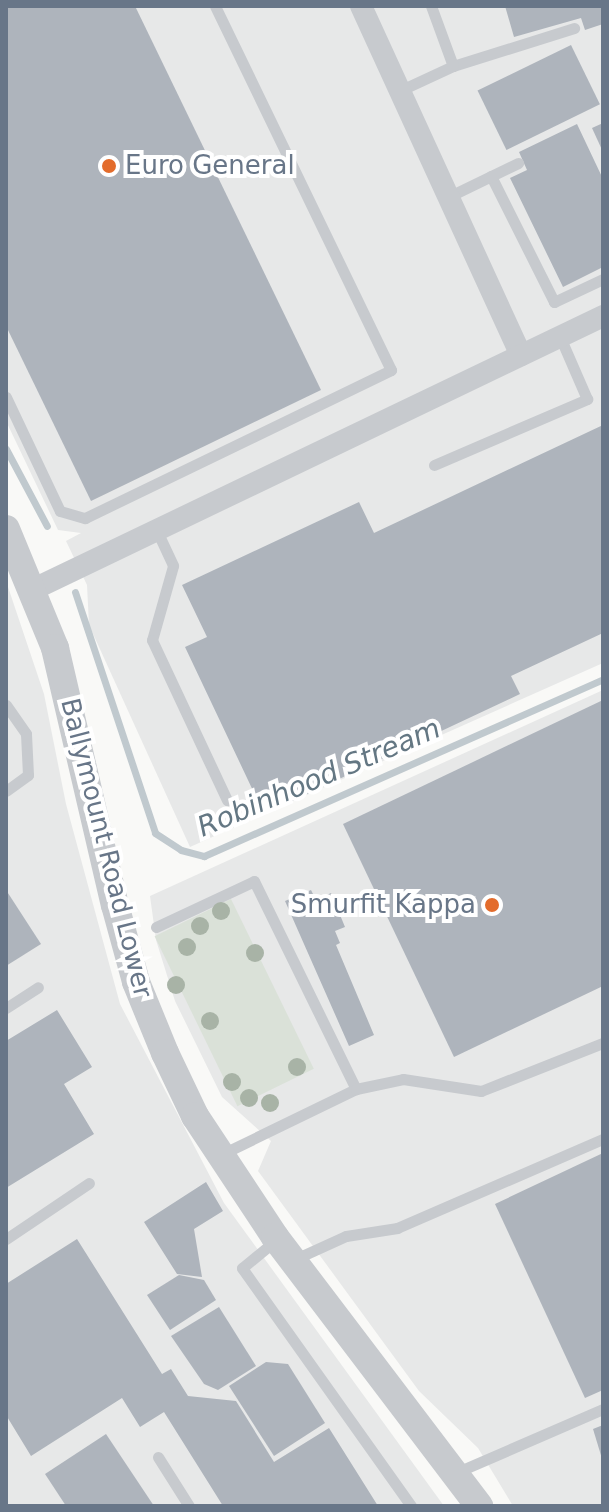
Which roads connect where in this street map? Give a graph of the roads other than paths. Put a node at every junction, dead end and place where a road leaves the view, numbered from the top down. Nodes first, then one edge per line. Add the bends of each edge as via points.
1 (215, 6) edge
2 (361, 6) edge
3 (431, 6) edge
4 (574, 28) dead end
5 (453, 66) junction
6 (398, 92) junction
7 (518, 163) dead end
8 (491, 176) junction
9 (447, 197) junction
10 (603, 279) edge
11 (603, 316) edge
12 (560, 337) junction
13 (521, 355) junction
14 (6, 397) edge
15 (434, 465) dead end
16 (6, 529) edge
17 (157, 531) junction
18 (34, 589) junction
19 (6, 705) edge
20 (6, 791) edge
21 (227, 800) dead end
22 (156, 927) dead end
23 (38, 987) dead end
24 (6, 1008) edge
25 (603, 1043) edge
26 (356, 1089) junction
27 (603, 1139) edge
28 (219, 1155) junction
29 (89, 1183) dead end
30 (6, 1239) edge
31 (285, 1250) junction
32 (603, 1409) edge
33 (158, 1457) dead end
34 (454, 1474) junction
35 (189, 1506) edge
36 (411, 1506) edge
37 (479, 1506) edge

1 - 14 lane via 391,370 85,518 60,511
2 - 6 street
3 - 5 lane
4 - 5 lane
5 - 6 lane
6 - 9 street
7 - 8 lane
8 - 9 lane
8 - 10 lane via 554,302
9 - 13 street
11 - 12 street
12 - 13 street
12 - 15 lane via 587,399
13 - 17 street
16 - 18 street, Ballymount Road Lower
17 - 18 street
17 - 21 lane via 173,566 152,640
18 - 28 street, Ballymount Road Lower via 55,648 136,982 171,1066
19 - 20 lane via 26,734 28,775
22 - 26 lane via 254,881
23 - 24 lane
25 - 26 lane via 481,1091 403,1079
26 - 28 lane
27 - 31 lane via 397,1228
28 - 31 street, Ballymount Road Lower
29 - 30 lane
31 - 34 street, Ballymount Road Lower
31 - 36 lane via 242,1268
32 - 34 lane
33 - 35 lane
34 - 37 street, Ballymount Road Lower

